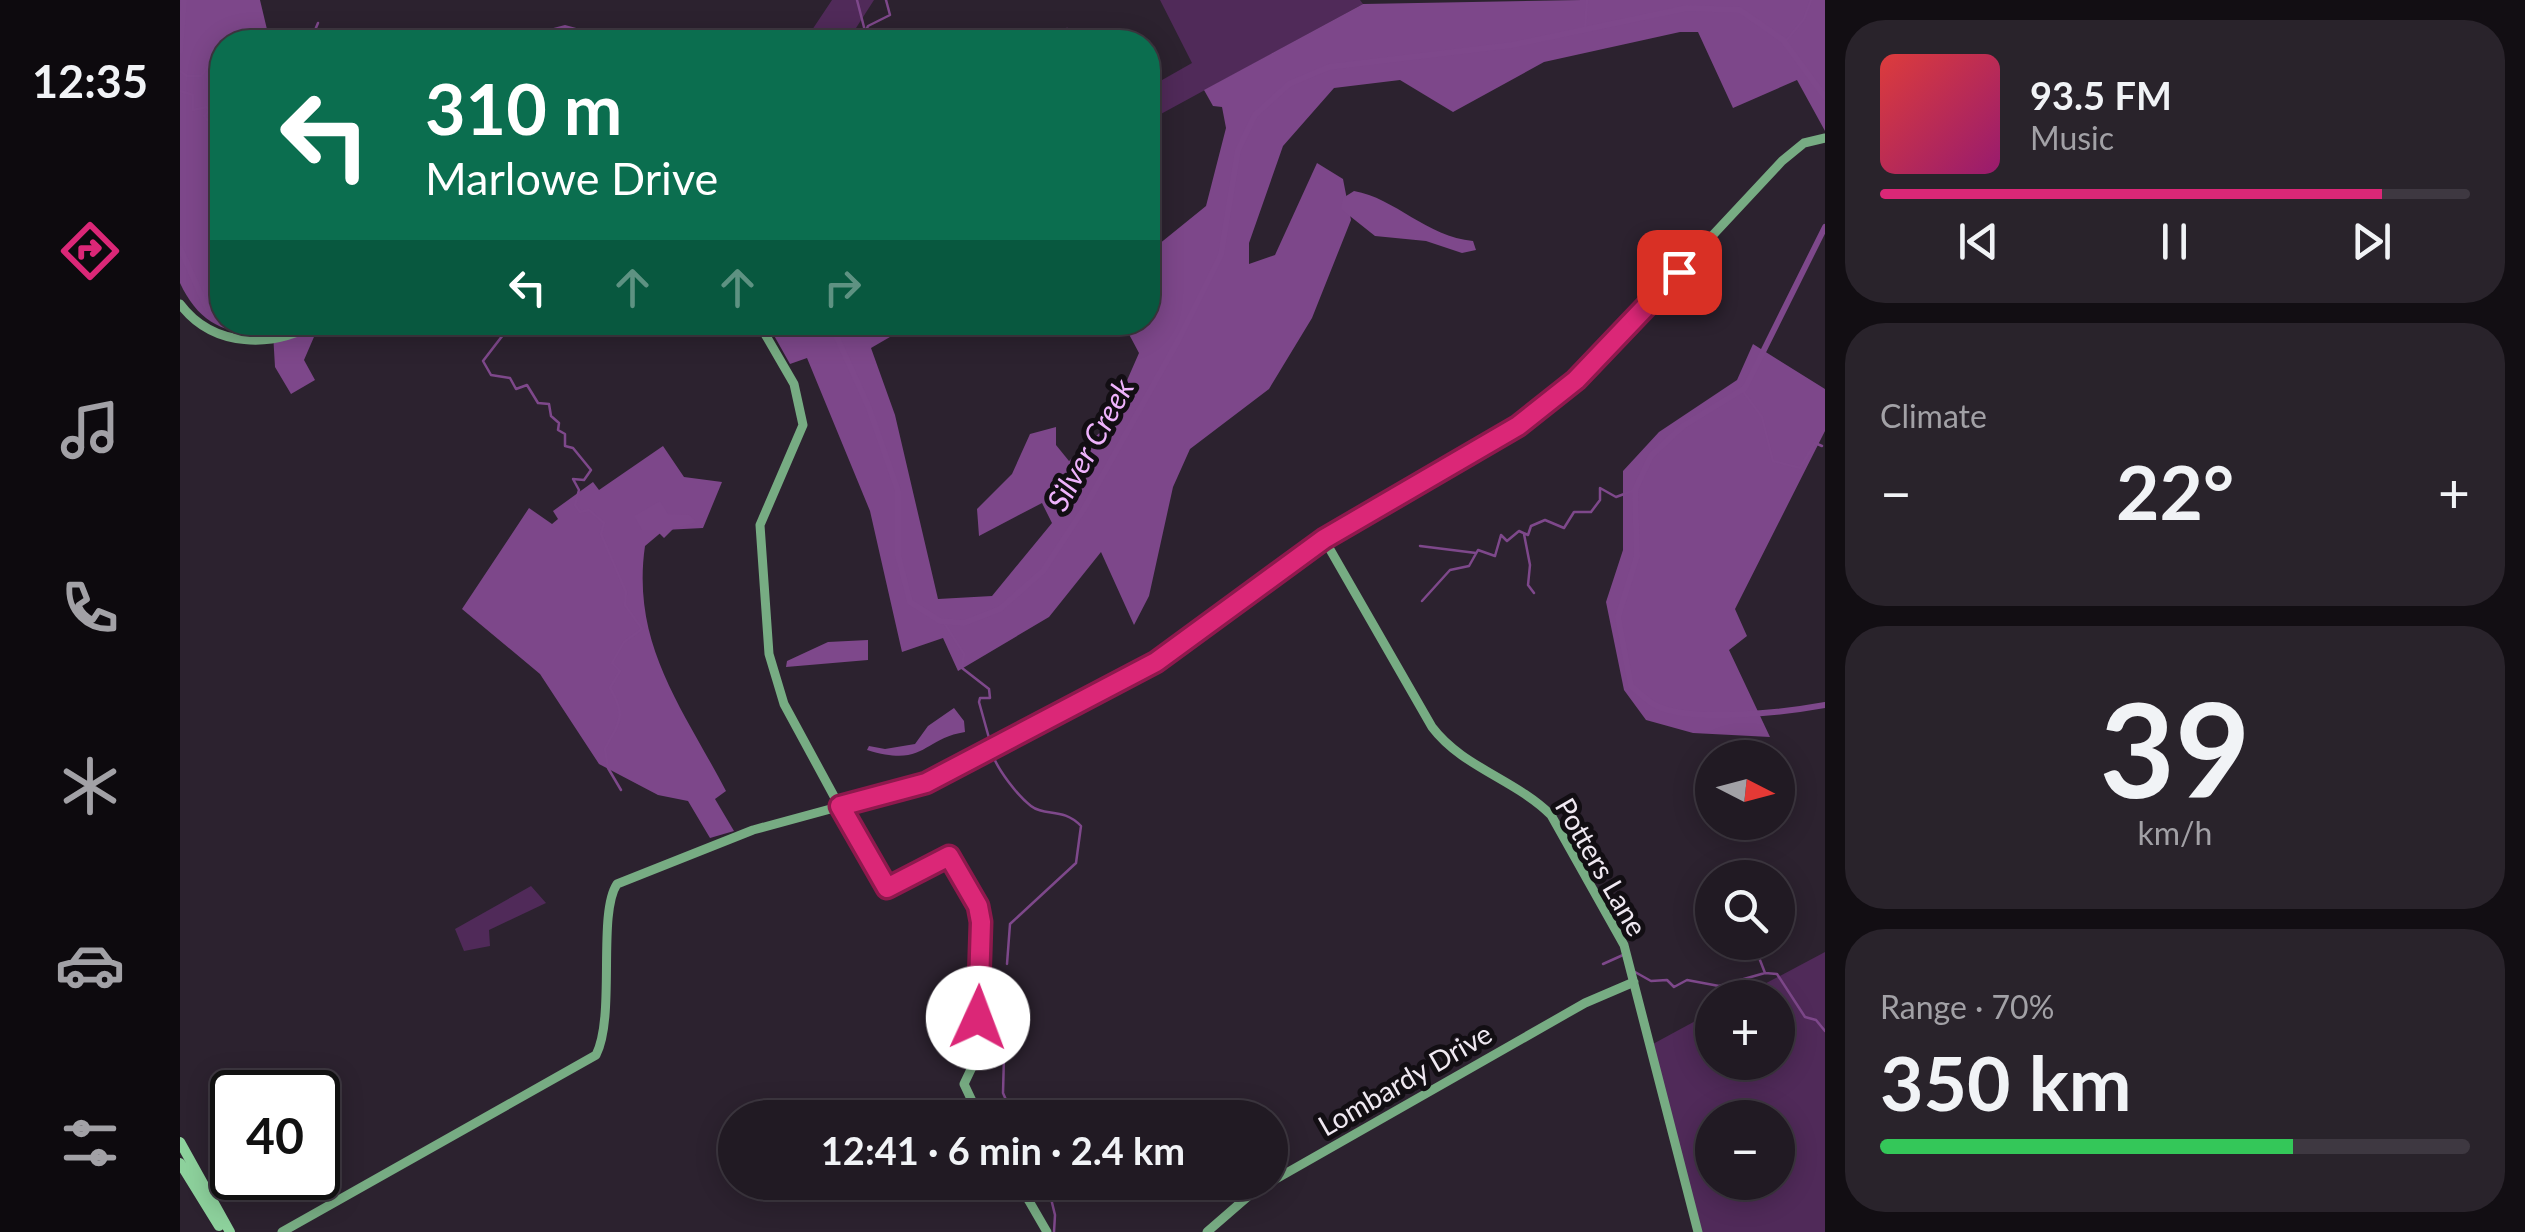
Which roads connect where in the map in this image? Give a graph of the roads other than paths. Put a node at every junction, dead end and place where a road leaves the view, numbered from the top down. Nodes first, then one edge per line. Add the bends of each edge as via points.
1 (1823, 138) edge
2 (180, 304) edge
3 (210, 330) edge
4 (231, 335) edge
5 (293, 335) edge
6 (766, 335) edge
7 (1324, 539) junction
8 (840, 806) junction
9 (1634, 982) junction
10 (973, 1100) edge
11 (180, 1142) edge
12 (182, 1162) edge
13 (1028, 1200) edge
14 (226, 1232) edge
15 (282, 1232) edge
16 (1047, 1232) edge
17 (1207, 1232) edge
18 (1698, 1232) edge

1 - 7 main road via 1782,161 1552,400
2 - 3 main road
4 - 5 main road via 262,342
6 - 8 main road via 802,416 762,516 769,654 784,704
7 - 8 main road via 1144,669 926,783
7 - 9 main road, Potters Lane via 1437,734 1551,814 1624,945
8 - 10 main road via 887,888 949,856 978,906 978,1018 965,1081
8 - 15 main road via 753,830 616,884 596,1056
9 - 17 main road, Lombardy Drive via 1585,1003 1253,1192
9 - 18 main road, Potters Lane
11 - 12 main road
12 - 14 main road
13 - 16 main road

